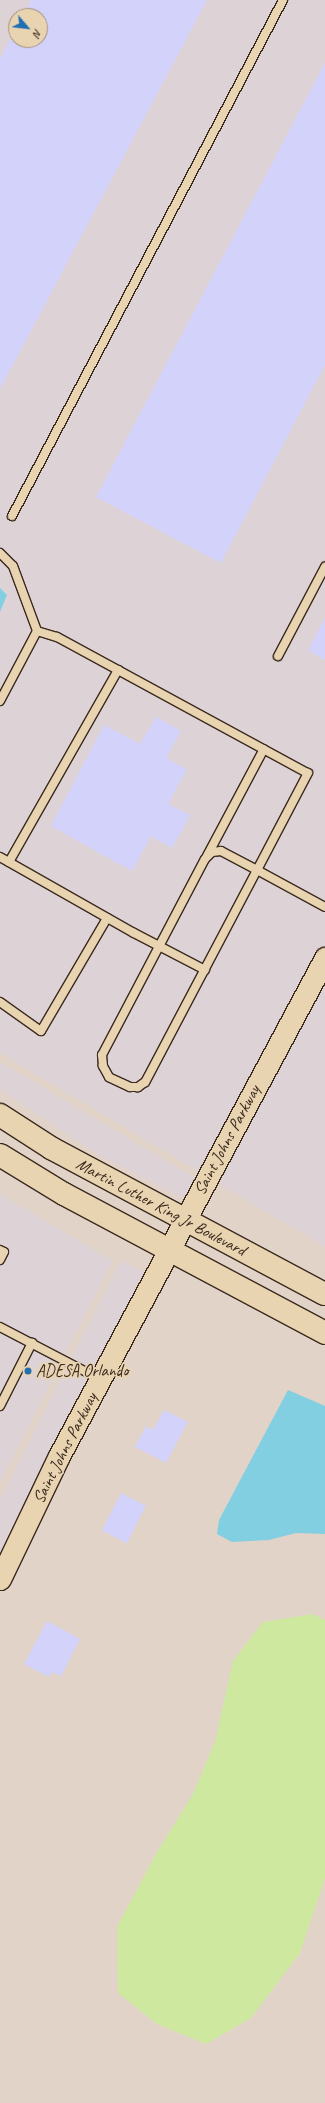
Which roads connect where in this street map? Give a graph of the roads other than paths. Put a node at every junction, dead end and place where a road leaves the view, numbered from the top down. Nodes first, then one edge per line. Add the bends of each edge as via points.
1 (283, 0) edge
2 (12, 516) dead end
3 (0, 553) edge
4 (325, 567) edge
5 (37, 631) junction
6 (278, 656) dead end
7 (118, 670) junction
8 (0, 701) edge
9 (264, 749) junction
10 (0, 857) edge
11 (205, 859) junction
12 (9, 862) junction
13 (258, 870) junction
14 (325, 907) edge
15 (107, 918) junction
16 (160, 946) junction
17 (325, 958) edge
18 (205, 970) junction
19 (0, 1002) edge
20 (0, 1115) edge
21 (0, 1156) edge
22 (184, 1220) junction
23 (0, 1250) edge
24 (169, 1250) junction
25 (0, 1260) edge
26 (325, 1294) edge
27 (0, 1327) edge
28 (325, 1333) edge
29 (32, 1343) junction
30 (100, 1379) junction
31 (0, 1406) edge
32 (0, 1579) edge

1 - 2 lane
3 - 5 lane via 13,566
4 - 6 lane
5 - 7 lane via 56,637
5 - 8 lane
7 - 9 lane
7 - 12 lane
9 - 11 lane
9 - 13 lane via 308,773
10 - 12 lane
11 - 13 lane via 212,852 221,851
11 - 16 lane
12 - 15 lane
13 - 14 lane
13 - 18 lane
15 - 16 lane
15 - 19 lane via 41,1031
16 - 18 lane
16 - 18 lane via 102,1055 103,1066 109,1076 130,1087 138,1087 145,1082
17 - 22 street, Saint Johns Parkway
20 - 22 main road, Martin Luther King Jr Boulevard via 51,1148
21 - 24 main road, Martin Luther King Jr Boulevard via 64,1194
22 - 24 street, Saint Johns Parkway
22 - 26 main road, Martin Luther King Jr Boulevard
23 - 25 lane via 4,1252
24 - 28 main road, Martin Luther King Jr Boulevard
24 - 30 street, Saint Johns Parkway
27 - 29 lane
29 - 30 lane
29 - 31 lane
30 - 32 street, Saint Johns Parkway via 59,1456

